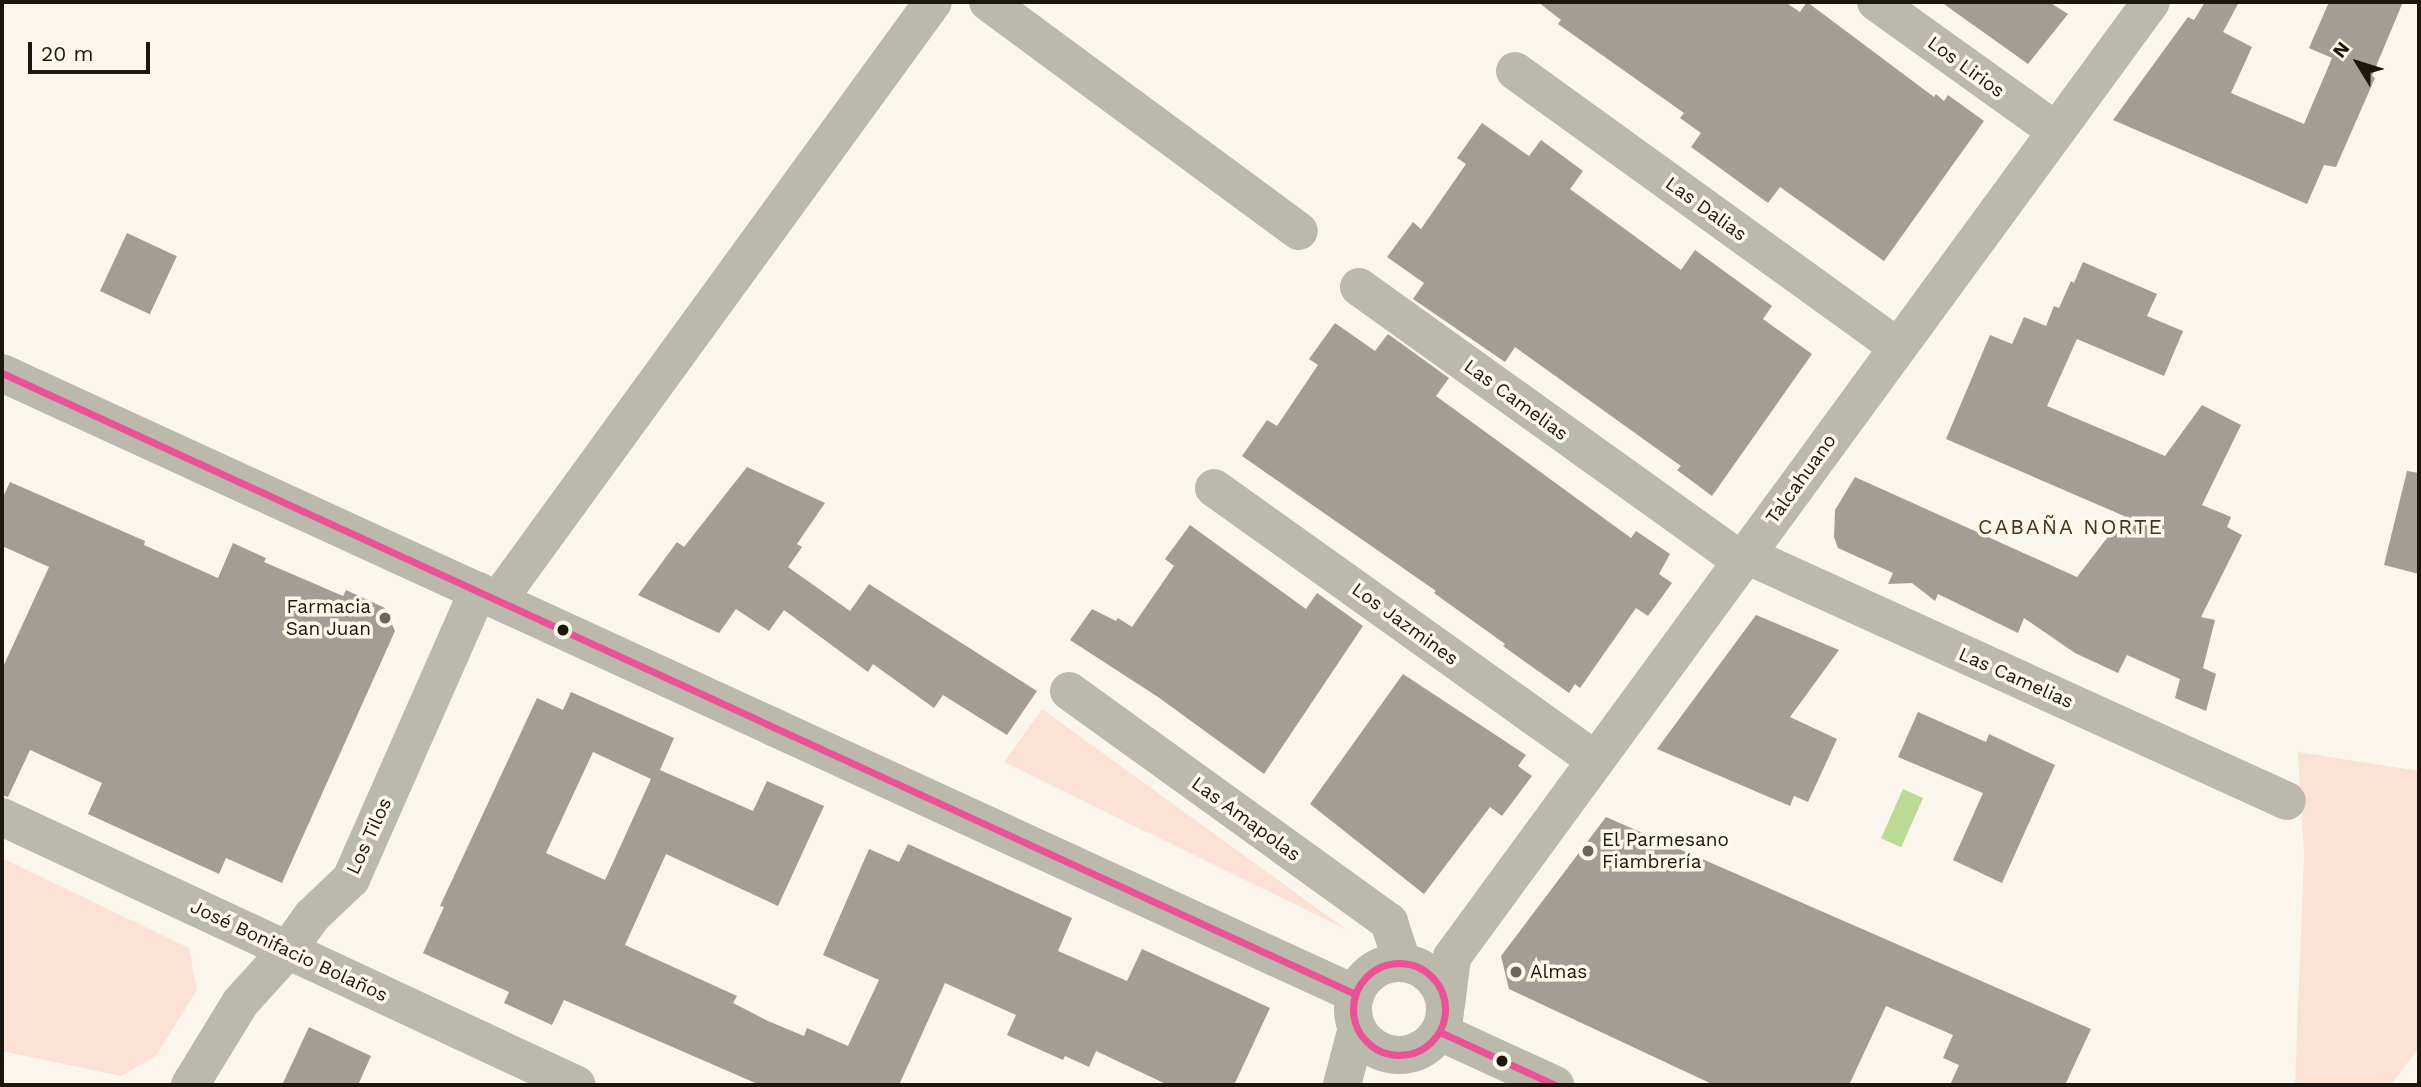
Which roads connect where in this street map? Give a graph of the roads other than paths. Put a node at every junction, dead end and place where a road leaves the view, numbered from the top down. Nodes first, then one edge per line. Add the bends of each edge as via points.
1 (933, 2) edge
2 (988, 2) edge
3 (1876, 2) edge
4 (2151, 2) edge
5 (1515, 71) dead end
6 (2056, 131) junction
7 (1299, 231) dead end
8 (1359, 287) dead end
9 (1898, 347) junction
10 (2, 373) edge
11 (1214, 488) dead end
12 (1744, 558) junction
13 (488, 596) junction
14 (1069, 691) dead end
15 (1596, 760) junction
16 (2287, 801) dead end
17 (2, 817) edge
18 (287, 951) junction
19 (1425, 962) junction
20 (1443, 1018) junction
21 (1364, 1025) junction
22 (190, 1085) edge
23 (577, 1085) edge
24 (1342, 1085) edge
25 (1350, 1085) edge
26 (1555, 1085) edge

1 - 13 street, Los Tilos
2 - 7 street
3 - 6 street, Los Lirios
4 - 6 street, Talcahuano
5 - 9 street, Las Dalias
6 - 9 street, Talcahuano
8 - 12 street, Las Camelias
9 - 12 street, Talcahuano
10 - 13 street
11 - 15 street, Los Jazmines
12 - 15 street, Talcahuano
12 - 16 street, Las Camelias
13 - 18 street, Los Tilos via 351,879 312,916
13 - 21 street
14 - 19 street, Las Amapolas via 1389,922
15 - 19 street, Talcahuano
17 - 18 street, José Bonifacio Bolaños
18 - 22 street, Los Tilos via 240,1003
18 - 23 street, José Bonifacio Bolaños
19 - 20 street, Talcahuano
19 - 21 street via 1387,964 1373,970
20 - 21 street via 1429,1045 1397,1056
20 - 26 street
21 - 24 street
21 - 25 street

